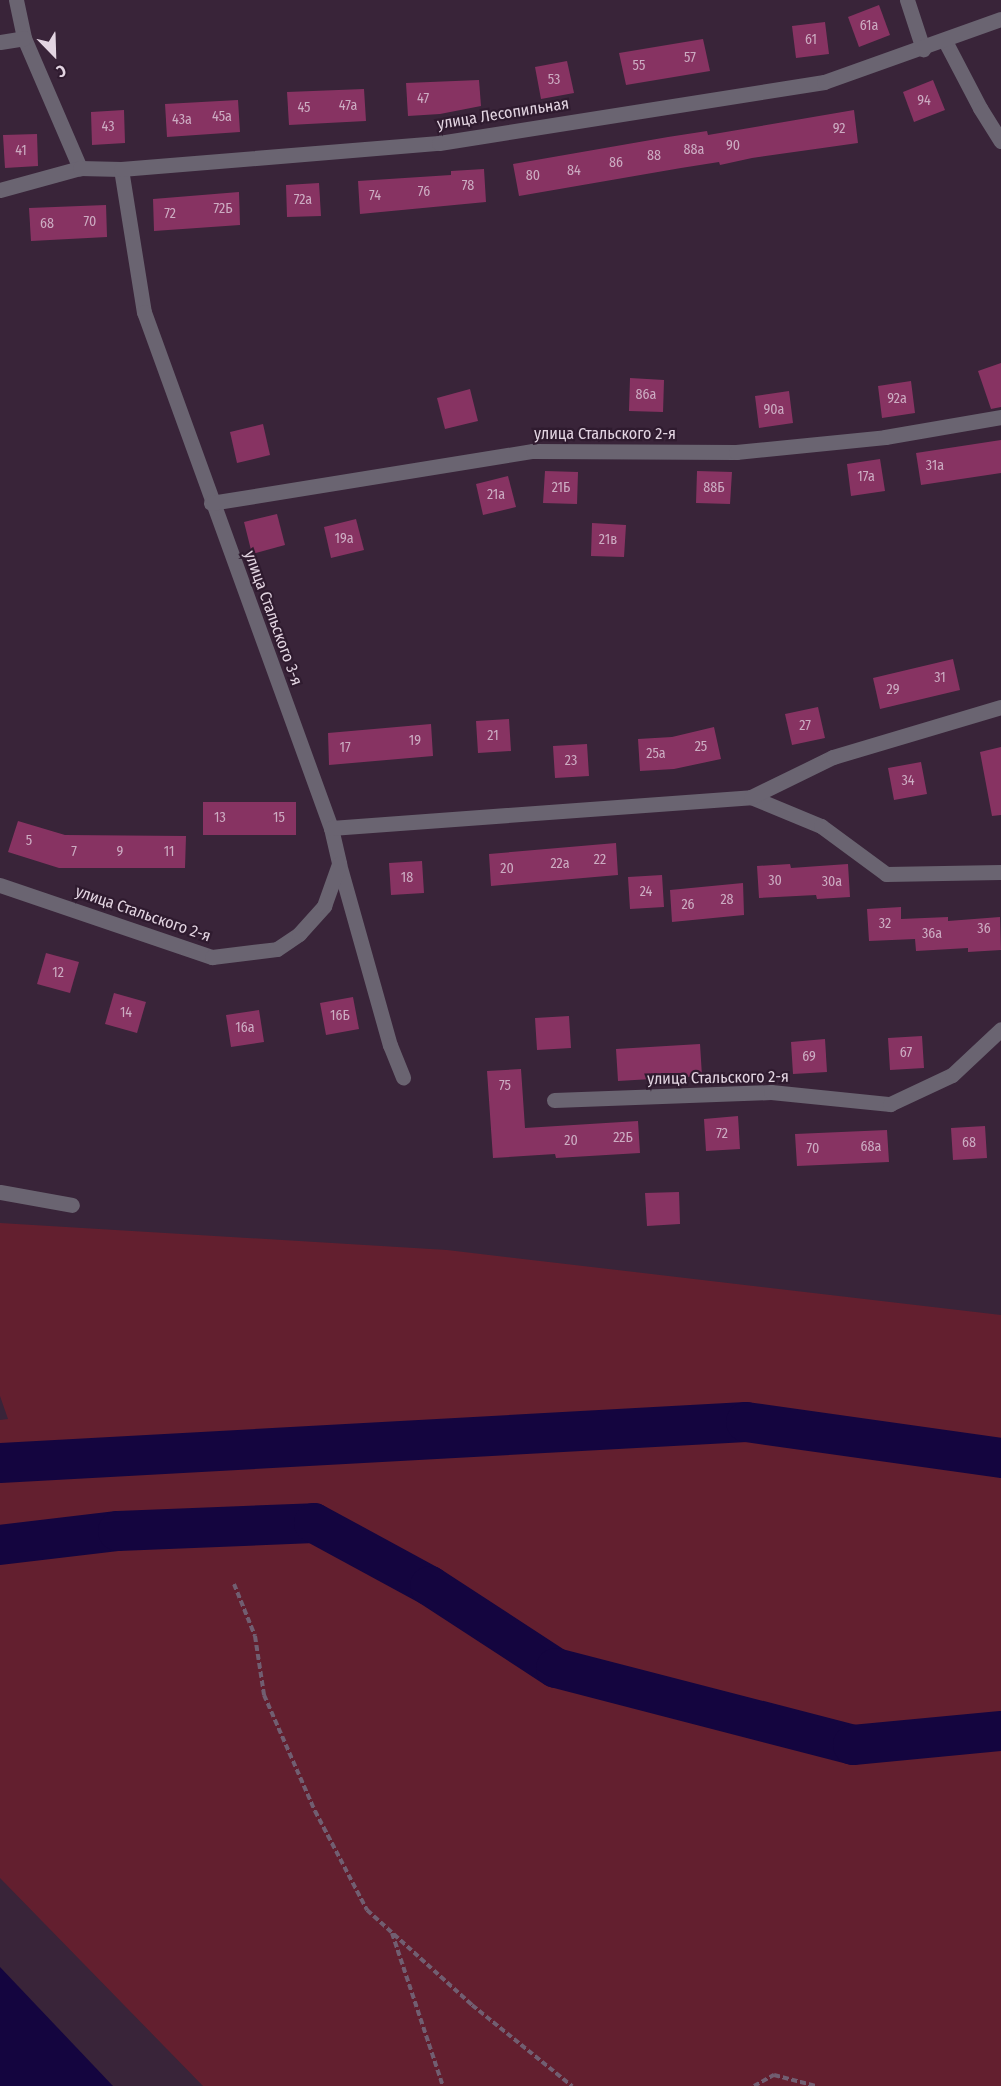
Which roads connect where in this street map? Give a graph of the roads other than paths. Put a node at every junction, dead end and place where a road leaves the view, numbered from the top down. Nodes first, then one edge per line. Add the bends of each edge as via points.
1 (16, 0) edge
2 (908, 0) edge
3 (1001, 20) edge
4 (24, 38) junction
5 (945, 41) junction
6 (0, 42) edge
7 (923, 49) junction
8 (1001, 141) edge
9 (80, 168) junction
10 (121, 169) junction
11 (0, 190) edge
12 (1001, 417) edge
13 (212, 503) junction
14 (1001, 707) edge
15 (751, 797) junction
16 (331, 828) junction
17 (339, 864) junction
18 (1001, 872) edge
19 (0, 885) edge
20 (1001, 1029) edge
21 (404, 1077) dead end
22 (554, 1100) dead end
23 (0, 1192) edge
24 (72, 1205) dead end

1 - 4 street
2 - 7 street
3 - 5 street, улица Лесопильная
4 - 6 street
4 - 9 street
5 - 7 street, улица Лесопильная
5 - 8 street
7 - 10 street, улица Лесопильная via 824,82 439,143
9 - 10 street, улица Лесопильная
9 - 11 street, улица Лесопильная
10 - 13 street, улица Стальского 3-я via 144,312
12 - 13 street, улица Стальского 2-я via 885,437 736,452 533,451
13 - 16 street, улица Стальского 3-я
14 - 15 street via 833,757
15 - 16 street
15 - 18 street via 821,826 885,874
16 - 17 street, улица Стальского 3-я
17 - 19 street, улица Стальского 2-я via 324,906 299,934 277,949 212,957
17 - 21 street, улица Стальского 3-я via 390,1045
20 - 22 street, улица Стальского 2-я via 952,1075 890,1104 771,1092
23 - 24 street

